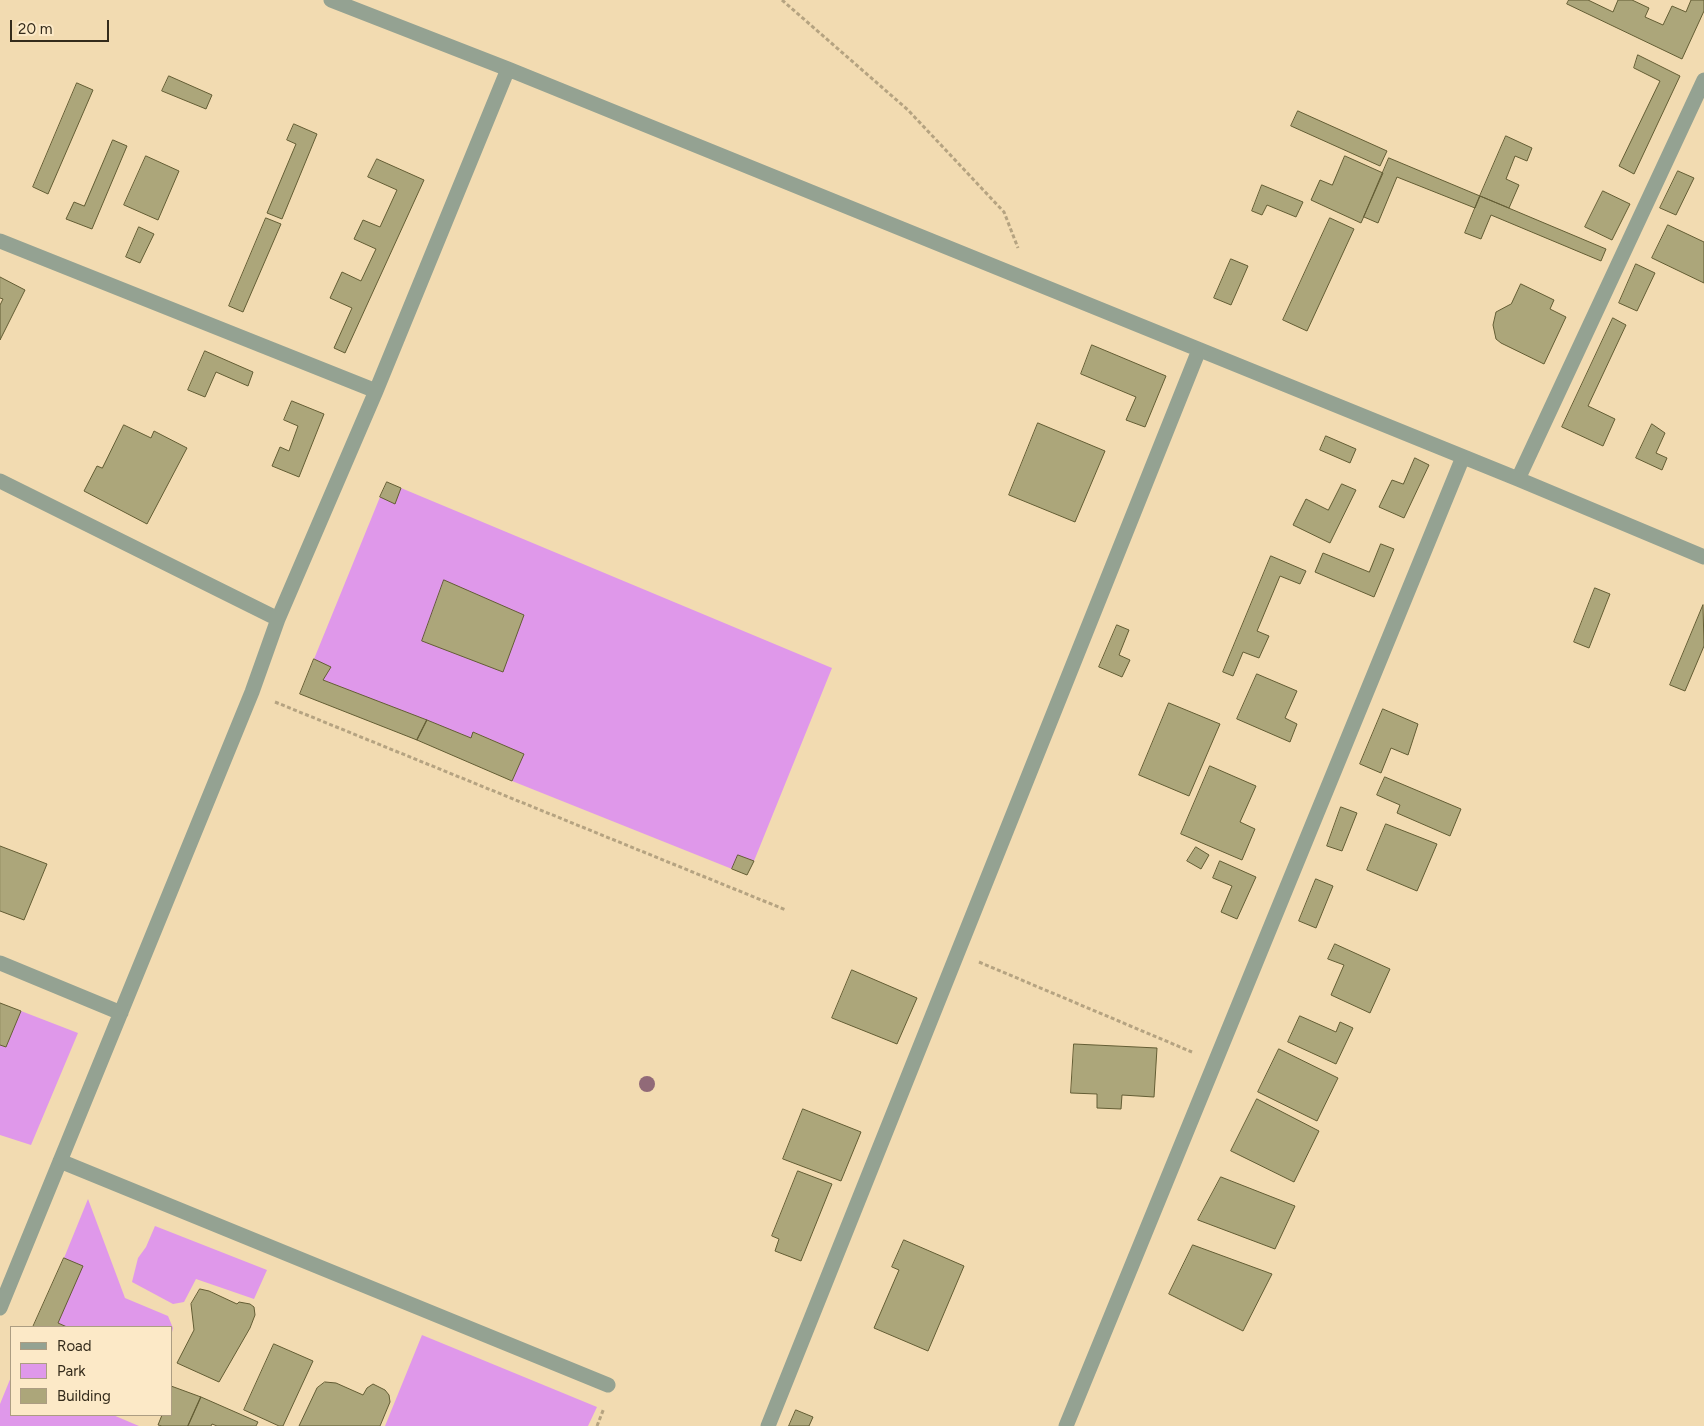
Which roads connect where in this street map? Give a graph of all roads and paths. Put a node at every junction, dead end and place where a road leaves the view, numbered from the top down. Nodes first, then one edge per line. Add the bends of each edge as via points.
1 (331, 0) edge
2 (782, 0) edge
3 (508, 69) junction
4 (1704, 80) edge
5 (0, 241) edge
6 (1031, 282) junction
7 (1199, 350) junction
8 (376, 391) junction
9 (1463, 457) junction
10 (1518, 479) junction
11 (0, 481) edge
12 (1704, 557) edge
13 (278, 619) junction
14 (252, 692) junction
15 (786, 910) dead end
16 (958, 953) junction
17 (0, 963) edge
18 (121, 1013) junction
19 (1215, 1062) junction
20 (60, 1161) junction
21 (0, 1308) edge
22 (608, 1385) dead end
23 (768, 1426) edge
24 (1066, 1426) edge

1 - 3 street
2 - 6 path via 908,110 1004,212
3 - 6 street
3 - 8 street
4 - 10 street
5 - 8 street
6 - 7 street
7 - 9 street
7 - 16 street
8 - 13 street
9 - 10 street
9 - 19 street
10 - 12 street
11 - 13 street
13 - 14 street
14 - 15 path
14 - 18 street
16 - 19 path
16 - 23 street
17 - 18 street
18 - 20 street
19 - 24 street
20 - 21 street
20 - 22 street

